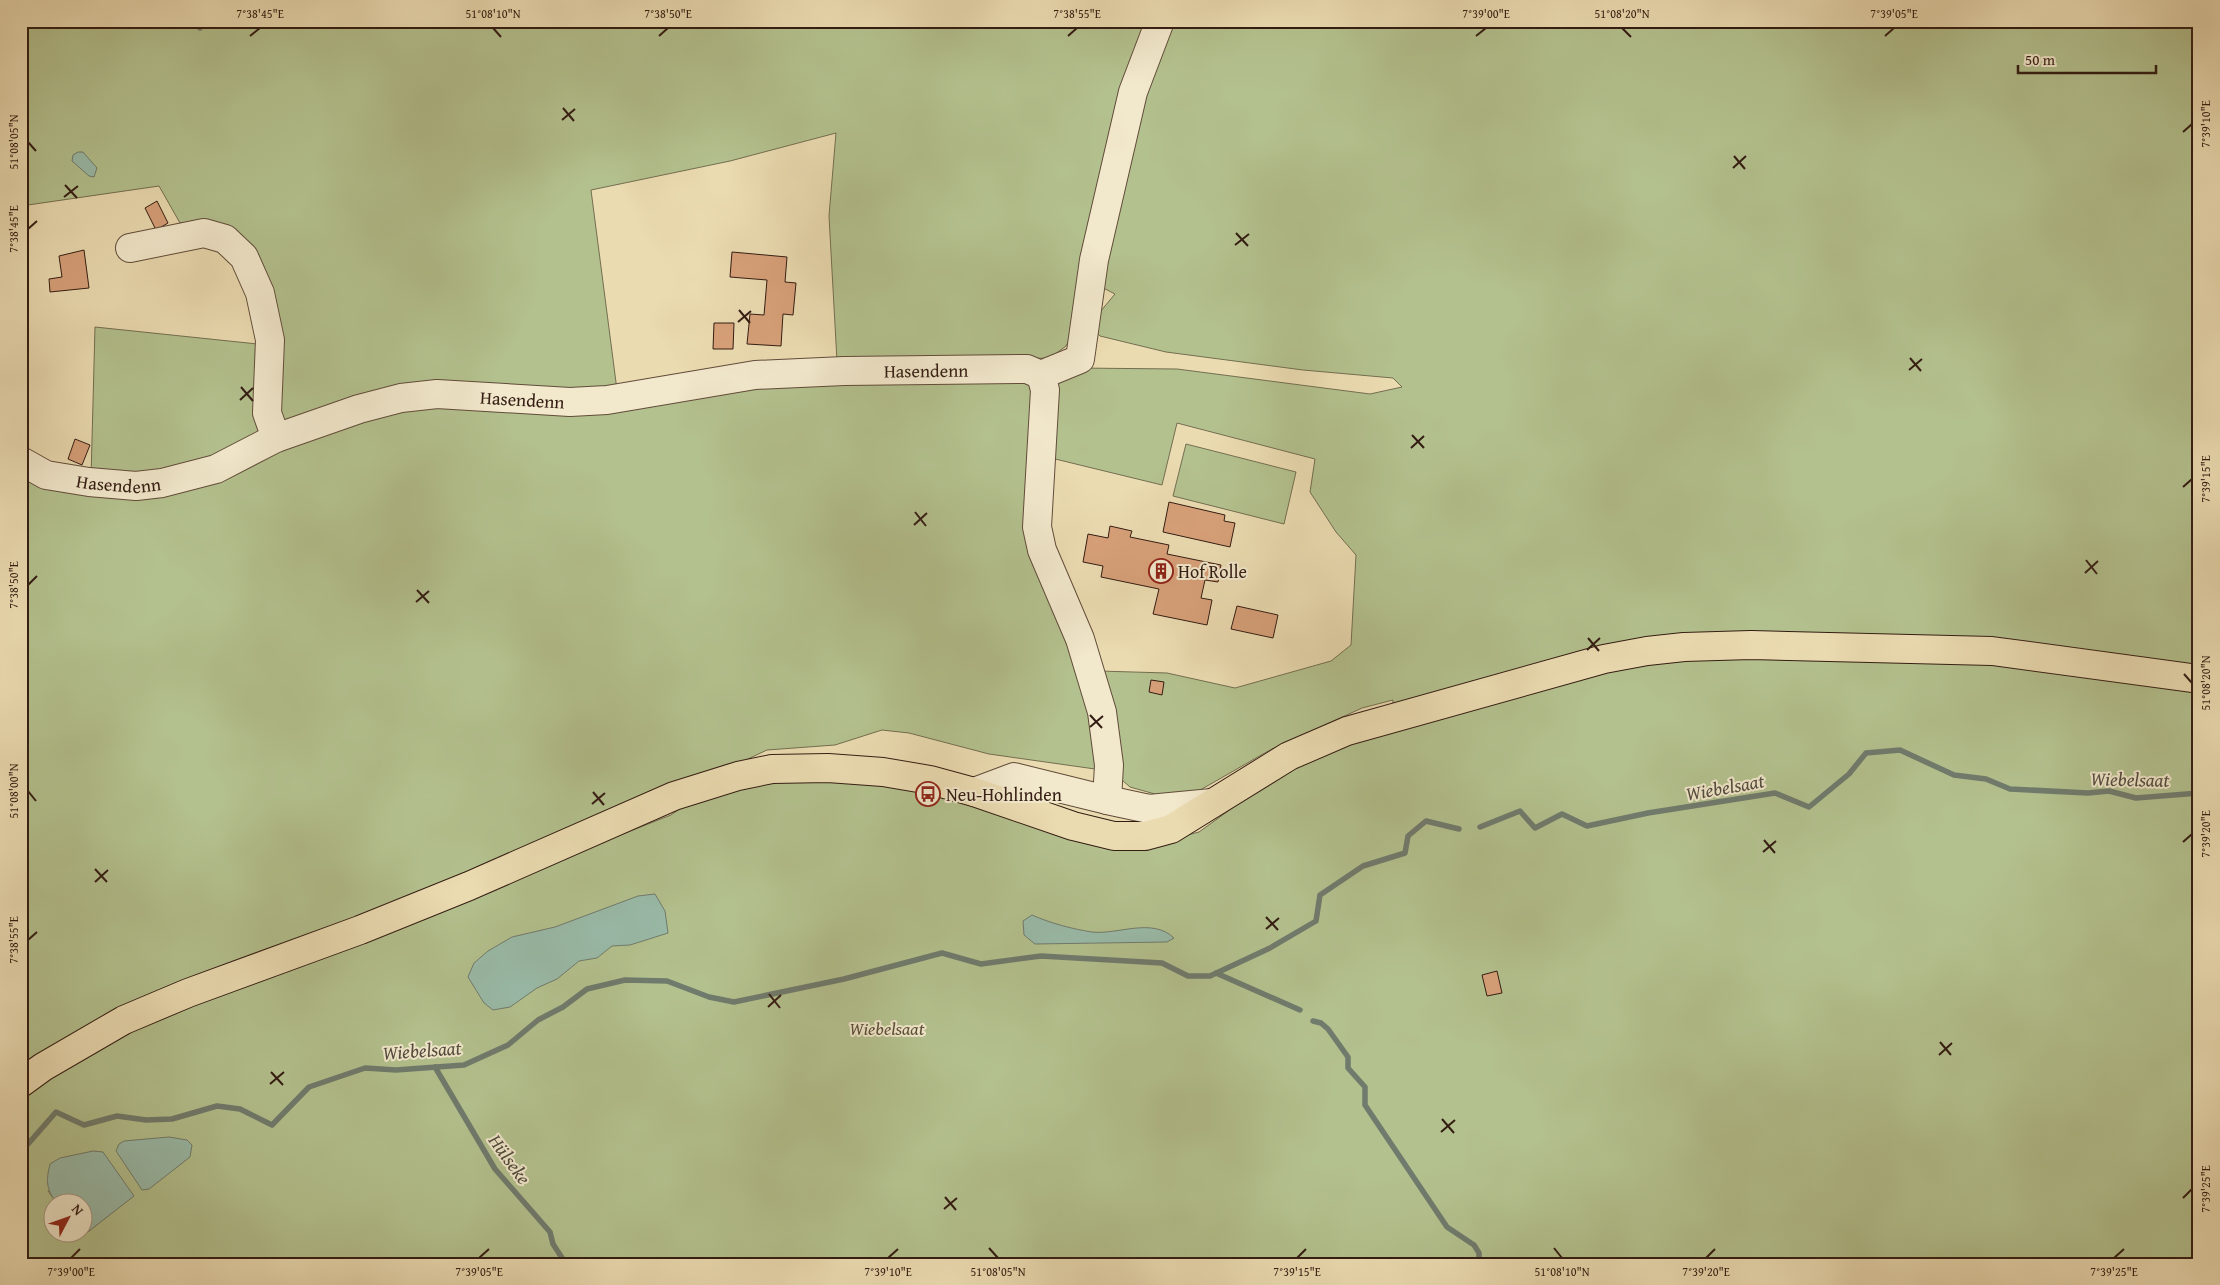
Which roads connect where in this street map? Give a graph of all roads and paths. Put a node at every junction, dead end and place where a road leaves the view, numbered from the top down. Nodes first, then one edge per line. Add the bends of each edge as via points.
1 (1160, 21) edge
2 (130, 248) dead end
3 (1041, 375) junction
4 (276, 438) junction
5 (21, 462) edge
6 (2199, 679) edge
7 (974, 792) junction
8 (1107, 800) junction
9 (1212, 803) junction
10 (21, 1083) edge

1 - 3 street via 1131,101 1094,260 1080,359
2 - 4 street via 204,233 225,239 244,257 260,293 270,340 267,413
3 - 4 street, Hasendenn via 1027,369 755,375 607,400 579,401 437,394 400,398 359,409
3 - 8 street via 1044,390 1037,527 1042,550 1080,639 1102,712 1109,765
4 - 5 street, Hasendenn via 216,469 136,486 46,475
6 - 9 main road via 1992,651 1751,645 1647,651 1347,731 1289,756
7 - 8 street via 1014,777
7 - 9 main road via 1073,826 1114,836 1145,836 1171,829
7 - 10 main road via 883,772 828,768 772,769 738,776 674,796 469,886 160,1004 124,1020
8 - 9 street via 1149,809

